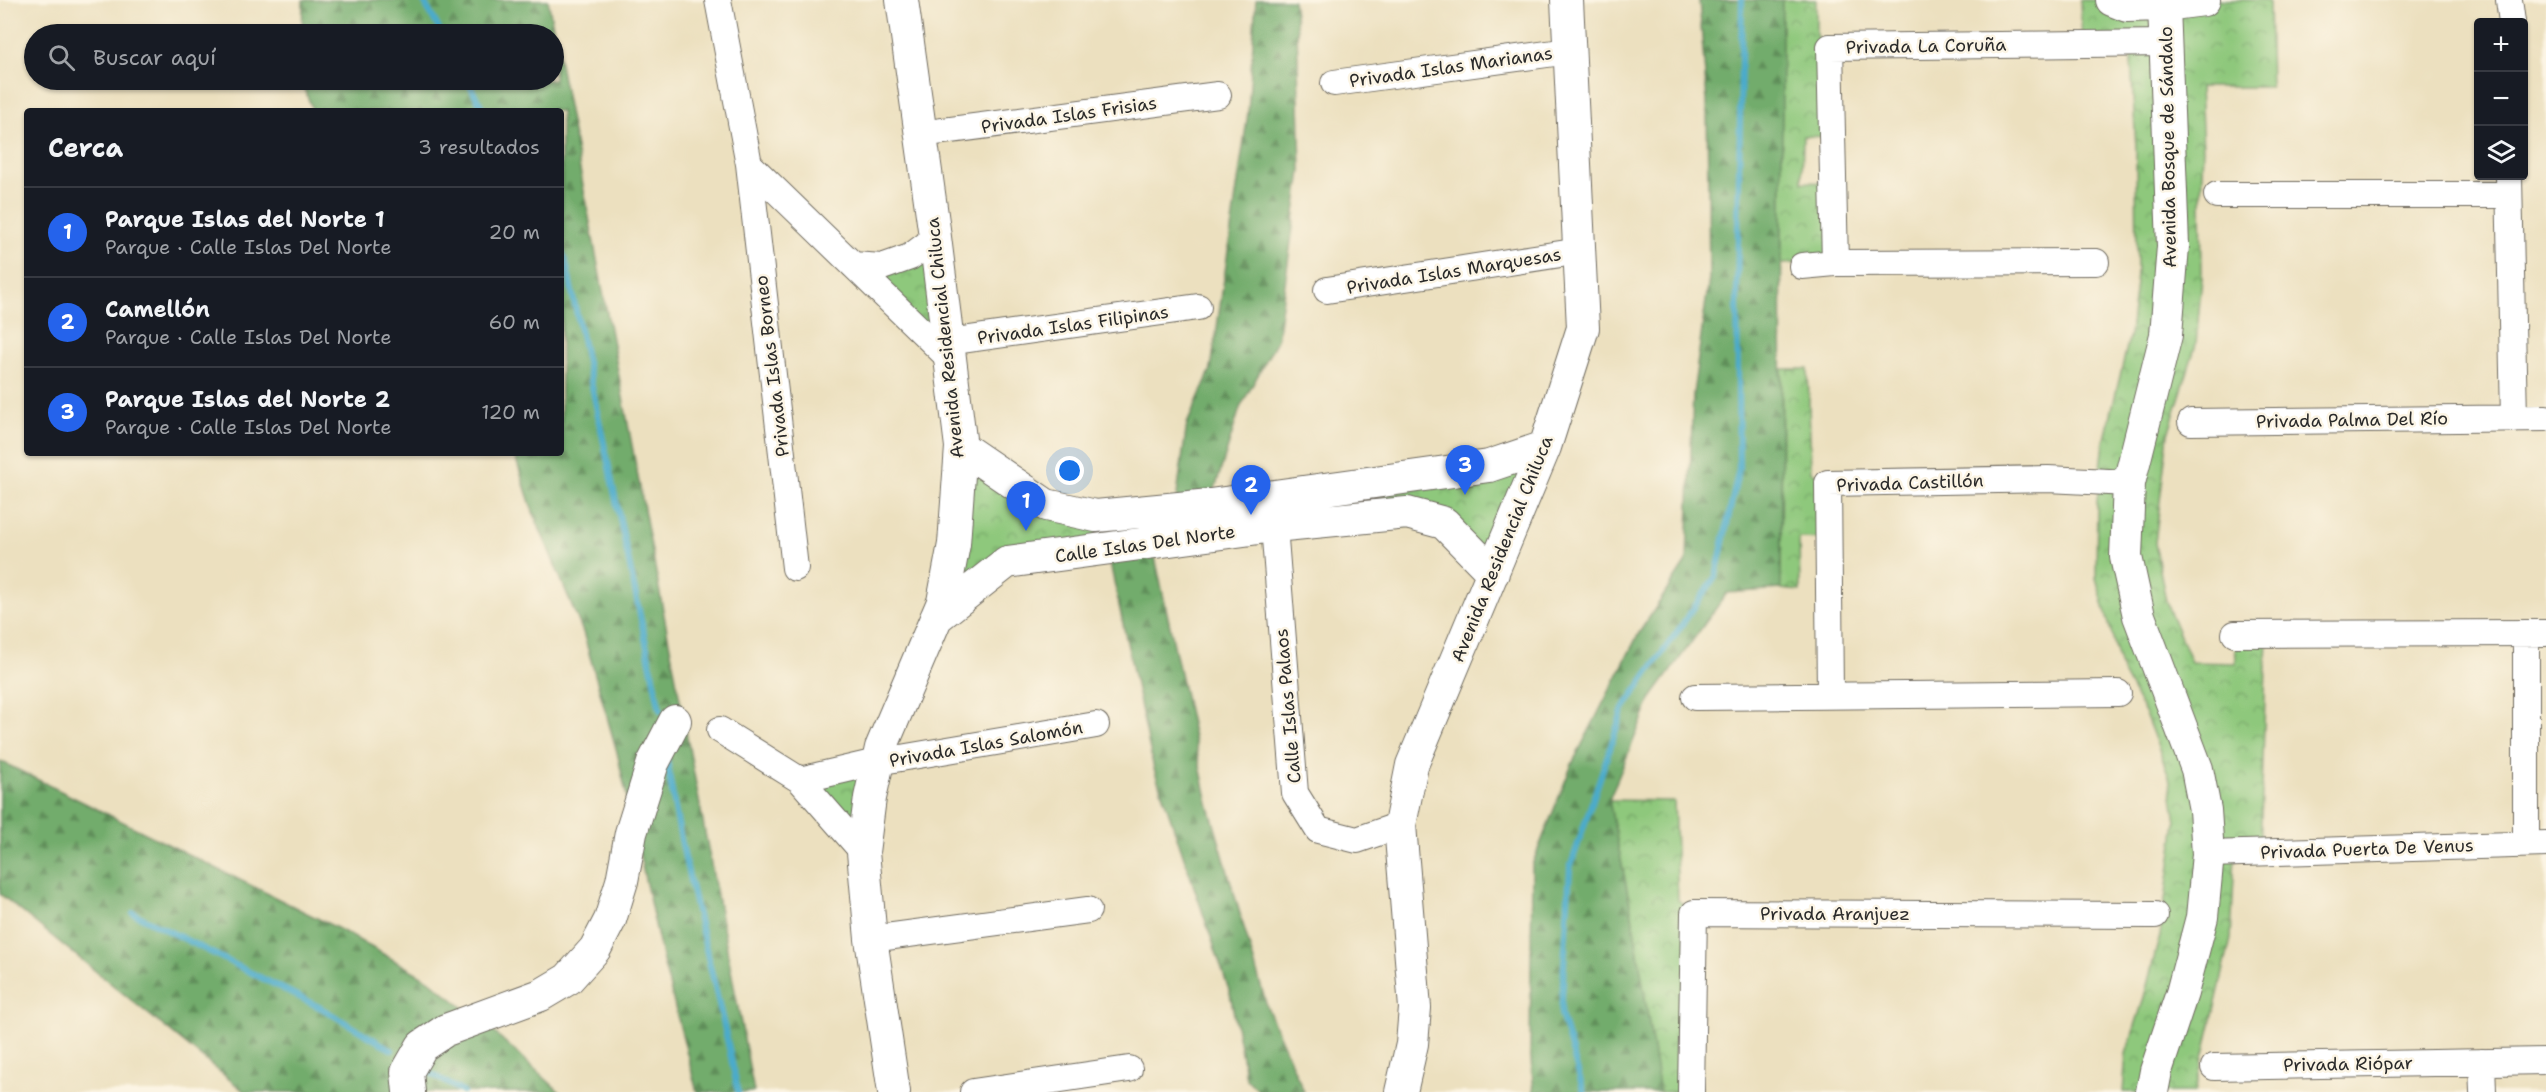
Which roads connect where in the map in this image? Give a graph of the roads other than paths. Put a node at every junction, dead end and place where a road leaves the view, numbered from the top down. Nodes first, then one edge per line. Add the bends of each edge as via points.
1 (717, 0) edge
2 (902, 0) edge
3 (1567, 0) edge
4 (2112, 0) edge
5 (2204, 0) edge
6 (2509, 0) edge
7 (2164, 5) junction
8 (2511, 18) edge
9 (2166, 43) junction
10 (1569, 51) junction
11 (1334, 83) dead end
12 (1218, 95) dead end
13 (920, 134) junction
14 (749, 164) junction
15 (2509, 185) edge
16 (2217, 195) dead end
17 (934, 239) junction
18 (1580, 251) junction
19 (2096, 262) dead end
20 (1835, 263) junction
21 (853, 265) junction
22 (1802, 266) dead end
23 (1327, 290) dead end
24 (1198, 307) dead end
25 (949, 351) junction
26 (2546, 418) edge
27 (2514, 419) junction
28 (2191, 422) dead end
29 (961, 447) junction
30 (1545, 447) junction
31 (2129, 483) junction
32 (1274, 526) junction
33 (795, 568) dead end
34 (1493, 573) junction
35 (936, 618) junction
36 (2536, 633) edge
37 (2235, 634) dead end
38 (2118, 693) dead end
39 (1830, 695) junction
40 (1695, 697) dead end
41 (675, 721) dead end
42 (1096, 725) dead end
43 (720, 730) dead end
44 (877, 762) junction
45 (800, 780) junction
46 (1400, 825) junction
47 (2536, 844) edge
48 (863, 852) junction
49 (2208, 854) junction
50 (1088, 910) dead end
51 (2155, 915) dead end
52 (872, 939) junction
53 (2546, 1061) edge
54 (2482, 1062) junction
55 (2214, 1067) dead end
56 (1129, 1069) dead end
57 (409, 1092) edge
58 (894, 1092) edge
59 (973, 1092) edge
60 (1401, 1092) edge
61 (1691, 1092) edge
62 (2152, 1092) edge
63 (2483, 1092) edge

1 - 14 street, Privada Islas Borneo
2 - 13 street, Avenida Residencial Chiluca
3 - 10 street, Avenida Residencial Chiluca
4 - 7 street, Avenida Bosque de Sándalo via 2127,6
5 - 7 street, Avenida Bosque de Sándalo
6 - 8 street
7 - 9 street, Avenida Bosque de Sándalo
9 - 20 street, Privada La Coruña via 1830,47
9 - 31 street, Avenida Bosque de Sándalo via 2172,257 2166,335
10 - 11 street, Privada Islas Marianas
10 - 18 street, Avenida Residencial Chiluca
12 - 13 street, Privada Islas Frisias
13 - 17 street, Avenida Residencial Chiluca
14 - 21 street
14 - 33 street, Privada Islas Borneo
15 - 16 street
15 - 27 street
17 - 21 street via 910,257 882,267
17 - 25 street, Avenida Residencial Chiluca
18 - 23 street, Privada Islas Marquesas
18 - 30 street, Avenida Residencial Chiluca via 1583,328
19 - 20 street
20 - 22 street
21 - 25 street
24 - 25 street, Privada Islas Filipinas
25 - 29 street, Avenida Residencial Chiluca
26 - 27 street, Privada Palma Del Río
27 - 28 street, Privada Palma Del Río
29 - 30 street, Calle Islas Del Norte via 1046,505 1096,516 1210,505 1489,466
29 - 35 street, Avenida Residencial Chiluca via 954,544 943,602
30 - 34 street, Avenida Residencial Chiluca
31 - 39 street, Privada Castillón via 2048,479 1828,483
31 - 49 street, Avenida Bosque de Sándalo via 2126,558 2139,616 2197,770
32 - 34 street, Calle Islas Del Norte via 1407,513 1444,523
32 - 35 street, Calle Islas Del Norte via 1007,562
32 - 46 street, Calle Islas Palaos via 1295,792 1318,830 1357,840
34 - 46 street, Avenida Residencial Chiluca via 1412,765
35 - 44 street, Avenida Residencial Chiluca
36 - 37 street, Privada Puerta De Venus
36 - 47 street, Privada Puerta De Venus
38 - 39 street
39 - 40 street
41 - 57 street via 653,763 631,833 622,882 610,920 595,949 568,979 541,995 446,1030 422,1046 407,1072
42 - 44 street, Privada Islas Salomón
43 - 45 street
44 - 45 street, Privada Islas Salomón
44 - 48 street, Avenida Residencial Chiluca
45 - 48 street
46 - 60 street, Avenida Residencial Chiluca via 1416,1008
47 - 49 street, Privada Puerta De Venus
48 - 52 street, Avenida Residencial Chiluca
49 - 62 street, Avenida Bosque de Sándalo via 2202,917
50 - 52 street
51 - 61 street, Privada Aranjuez via 1694,913
52 - 58 street, Avenida Residencial Chiluca
53 - 54 street, Privada Riópar
54 - 55 street, Privada Riópar
54 - 63 street
56 - 59 street

